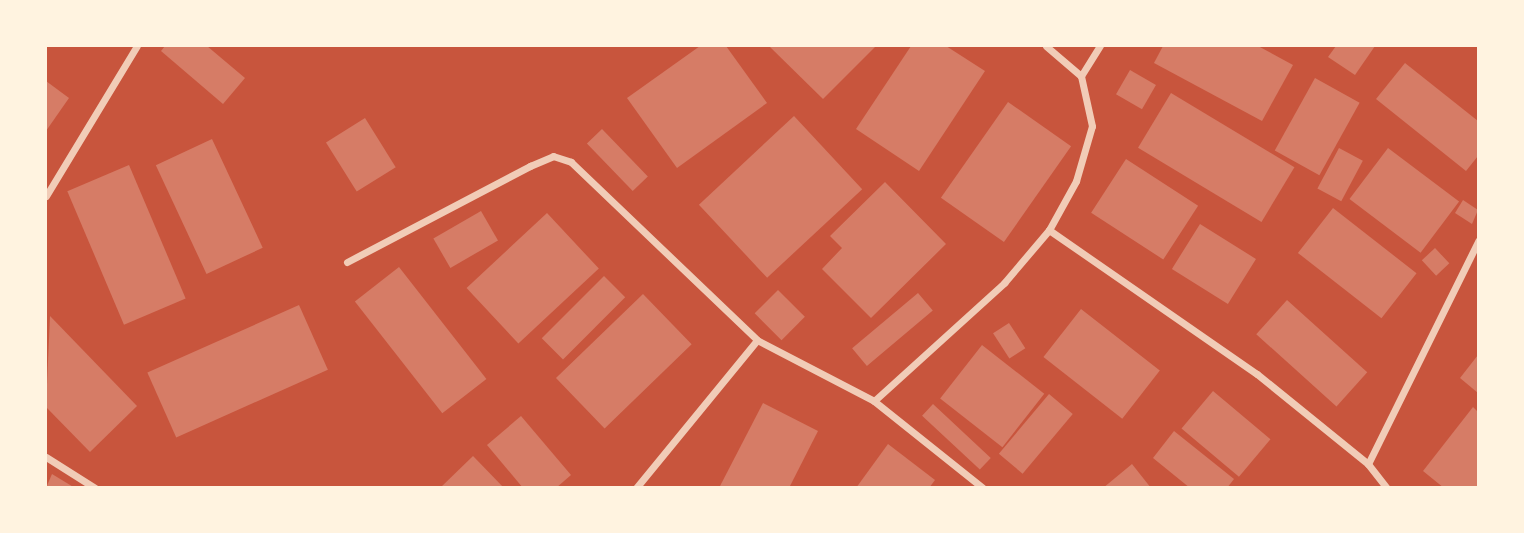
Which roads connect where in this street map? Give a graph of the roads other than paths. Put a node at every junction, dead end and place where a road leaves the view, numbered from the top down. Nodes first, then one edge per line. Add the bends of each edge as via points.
1 (137, 46) edge
2 (1046, 46) edge
3 (1100, 46) edge
4 (1081, 76) junction
5 (46, 196) edge
6 (1049, 230) junction
7 (1479, 241) edge
8 (347, 262) dead end
9 (757, 341) junction
10 (874, 401) junction
11 (46, 457) edge
12 (1368, 464) junction
13 (95, 488) edge
14 (636, 488) edge
15 (983, 488) edge
16 (1387, 488) edge

1 - 5 street
2 - 4 street
3 - 4 street
4 - 6 street via 1092,126 1076,181
6 - 10 street via 1004,283
6 - 12 street via 1257,374
7 - 12 street
8 - 9 street via 553,156 571,162
9 - 10 street
9 - 14 street
10 - 15 street
11 - 13 street
12 - 16 street

